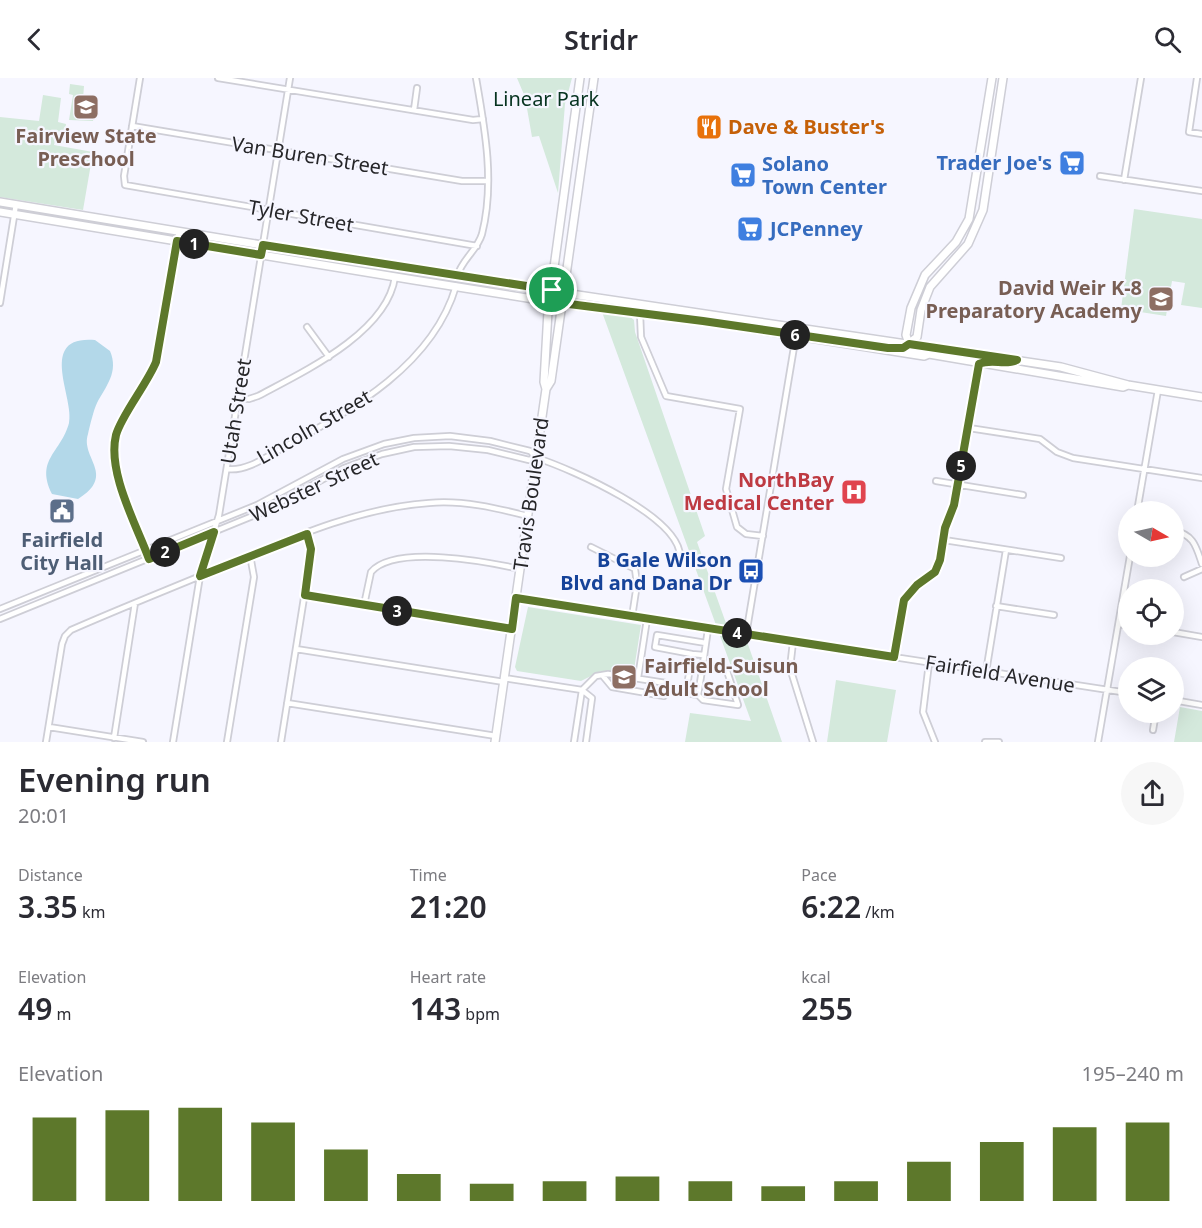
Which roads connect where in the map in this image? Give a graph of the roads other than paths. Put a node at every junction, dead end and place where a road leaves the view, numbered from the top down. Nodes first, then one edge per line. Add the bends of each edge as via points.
1 (140, 78) edge
2 (218, 78) edge
3 (290, 78) edge
4 (476, 78) edge
5 (580, 78) edge
6 (594, 78) edge
7 (992, 78) edge
8 (1003, 78) edge
9 (1141, 78) edge
10 (1197, 78) edge
11 (417, 88) dead end
12 (288, 89) junction
13 (414, 110) junction
14 (483, 119) junction
15 (132, 126) junction
16 (1202, 134) edge
17 (278, 150) junction
18 (1100, 176) dead end
19 (1124, 180) junction
20 (488, 181) junction
21 (1202, 191) edge
22 (0, 202) edge
23 (16, 204) junction
24 (268, 210) junction
25 (0, 212) edge
26 (15, 214) junction
27 (179, 231) junction
28 (177, 241) junction
29 (263, 245) junction
30 (477, 246) junction
31 (261, 255) junction
32 (394, 277) junction
33 (457, 277) junction
34 (456, 286) junction
35 (552, 290) junction
36 (565, 292) junction
37 (0, 300) edge
38 (550, 301) junction
39 (563, 303) junction
40 (640, 313) junction
41 (307, 327) dead end
42 (798, 327) junction
43 (796, 335) junction
44 (909, 344) junction
45 (888, 348) junction
46 (928, 354) junction
47 (974, 354) junction
48 (329, 357) junction
49 (1017, 360) junction
50 (979, 364) junction
51 (1128, 385) junction
52 (546, 389) junction
53 (1158, 390) junction
54 (1202, 397) edge
55 (238, 398) junction
56 (969, 428) junction
57 (537, 458) junction
58 (227, 469) junction
59 (1145, 469) junction
60 (1202, 478) edge
61 (936, 481) dead end
62 (958, 484) junction
63 (1023, 495) dead end
64 (1139, 501) edge
65 (528, 516) junction
66 (218, 520) junction
67 (214, 532) junction
68 (307, 534) junction
69 (1184, 534) edge
70 (762, 536) junction
71 (944, 540) junction
72 (591, 547) dead end
73 (1005, 549) junction
74 (145, 550) junction
75 (250, 555) junction
76 (680, 557) dead end
77 (1061, 558) dead end
78 (149, 559) junction
79 (1202, 564) edge
80 (520, 569) junction
81 (1202, 569) edge
82 (200, 576) junction
83 (1184, 577) dead end
84 (305, 595) junction
85 (516, 598) junction
86 (135, 603) junction
87 (364, 605) junction
88 (996, 606) junction
89 (0, 609) edge
90 (1054, 615) dead end
91 (632, 617) junction
92 (0, 619) edge
93 (647, 619) junction
94 (708, 628) junction
95 (512, 629) junction
96 (1118, 630) edge
97 (746, 634) junction
98 (1184, 634) edge
99 (1202, 637) edge
100 (793, 642) junction
101 (706, 643) junction
102 (296, 649) junction
103 (692, 654) junction
104 (704, 656) junction
105 (894, 657) junction
106 (929, 663) junction
107 (703, 664) junction
108 (986, 672) junction
109 (602, 675) junction
110 (638, 678) junction
111 (504, 680) junction
112 (582, 690) junction
113 (1107, 690) junction
114 (1118, 692) edge
115 (698, 695) junction
116 (1184, 702) edge
117 (287, 703) junction
118 (1202, 705) edge
119 (1154, 723) edge
120 (49, 727) junction
121 (1153, 730) dead end
122 (114, 738) junction
123 (495, 739) edge
124 (46, 742) edge
125 (143, 742) edge
126 (173, 742) edge
127 (227, 742) edge
128 (281, 742) edge
129 (574, 742) edge
130 (586, 742) edge
131 (813, 742) edge
132 (935, 742) edge
133 (985, 742) edge
134 (999, 742) edge
135 (1098, 742) edge

1 - 15 street
2 - 12 street
3 - 12 street, Utah Street
4 - 14 street
5 - 35 main road, Travis Boulevard
6 - 36 main road, Travis Boulevard
7 - 44 main road via 969,219 956,242 920,283 906,335
8 - 44 main road via 983,210 964,249 930,287 917,337
9 - 19 street
10 - 16 street via 1189,132
11 - 13 street
12 - 13 street
12 - 17 street, Utah Street
13 - 14 street
14 - 20 street
15 - 17 street, Van Buren Street
15 - 24 street, Tyler Street via 123,176 125,185
17 - 20 street, Van Buren Street via 462,181
17 - 24 street, Utah Street
18 - 19 street
19 - 21 street
20 - 30 street
22 - 23 main road
23 - 26 street
23 - 27 main road
24 - 29 street, Utah Street
24 - 30 street, Tyler Street
25 - 26 main road
26 - 28 main road
26 - 37 street
27 - 28 street
27 - 29 main road
28 - 31 main road
28 - 74 street via 156,362 117,434 117,469
29 - 31 street, Utah Street
29 - 33 main road
30 - 33 street via 459,268
31 - 32 main road
31 - 55 street, Utah Street
32 - 34 main road
32 - 48 street via 390,295 373,318
33 - 35 main road
34 - 38 main road
34 - 58 street, Lincoln Street via 439,324 416,354 372,395 268,455 242,468
35 - 36 main road
35 - 38 main road, Travis Boulevard
36 - 39 main road, Travis Boulevard
36 - 42 main road
38 - 39 main road
38 - 52 main road, Travis Boulevard
39 - 40 main road
39 - 52 main road, Travis Boulevard via 551,381
40 - 43 main road
40 - 70 street via 641,337 666,396 740,410 726,489 737,527 744,533
41 - 48 street
42 - 43 street
42 - 44 main road
43 - 45 main road
43 - 70 street
44 - 45 main road
44 - 46 main road
44 - 47 main road
45 - 46 main road
46 - 50 main road
47 - 49 main road
47 - 50 main road
48 - 55 street via 253,398
49 - 50 main road via 1010,364 987,360
49 - 51 main road
50 - 51 main road
50 - 56 street
51 - 53 main road
52 - 57 main road, Travis Boulevard
53 - 54 main road
53 - 59 street
55 - 58 street, Utah Street
56 - 59 street via 1040,439 1066,456
56 - 62 street
57 - 65 main road, Travis Boulevard
57 - 66 street, Webster Street via 530,452 471,438 403,440 343,459 257,505
57 - 67 street, Webster Street via 529,460 449,446 396,450 344,468 260,513
57 - 76 street via 597,482 633,503 675,538
58 - 66 street, Utah Street
59 - 60 street
59 - 64 street
61 - 62 street
62 - 63 street
62 - 71 street
65 - 68 street via 472,504 432,502 370,511
65 - 80 main road, Travis Boulevard
66 - 67 street, Utah Street
66 - 74 street, Webster Street
67 - 78 street, Webster Street
67 - 82 street, Utah Street
68 - 75 street
68 - 84 street via 311,549
69 - 79 street via 1195,542
70 - 97 street
71 - 73 street
71 - 105 street via 935,572 904,600
72 - 91 street via 635,568
73 - 77 street
73 - 88 street
74 - 78 street
74 - 89 street, Webster Street
75 - 82 street
75 - 127 street via 254,577
78 - 92 street, Webster Street
80 - 85 main road, Travis Boulevard
80 - 87 street via 452,557 382,564 371,572
81 - 83 street
82 - 86 street
82 - 126 street, Utah Street
84 - 87 street
84 - 102 street
85 - 91 street, Fairfield Avenue
85 - 95 main road, Travis Boulevard
86 - 120 street via 65,636
86 - 122 street
87 - 95 street
88 - 90 street
88 - 108 street
91 - 93 street, Fairfield Avenue
93 - 94 street, Fairfield Avenue
93 - 110 street
94 - 97 street, Fairfield Avenue
94 - 101 street
95 - 111 main road, Travis Boulevard
96 - 113 street
97 - 100 street, Fairfield Avenue
98 - 99 street
100 - 105 street, Fairfield Avenue
100 - 131 street via 790,668
101 - 103 street via 657,634 655,647
101 - 104 street
102 - 111 street
102 - 117 street
103 - 104 street
103 - 115 street via 686,693
104 - 107 street
105 - 106 street, Fairfield Avenue
106 - 108 street, Fairfield Avenue
106 - 132 street via 923,712
107 - 115 street
107 - 115 street via 726,668 738,705
108 - 113 street, Fairfield Avenue
109 - 110 street
109 - 110 street via 612,687 664,696 666,683
109 - 112 street
111 - 112 street
111 - 123 main road, Travis Boulevard
112 - 129 street
112 - 130 street via 592,698
113 - 114 street, Fairfield Avenue
113 - 135 street
116 - 118 street
117 - 123 street
117 - 128 street
119 - 121 street
120 - 122 street
120 - 124 street
122 - 125 street
133 - 134 street

